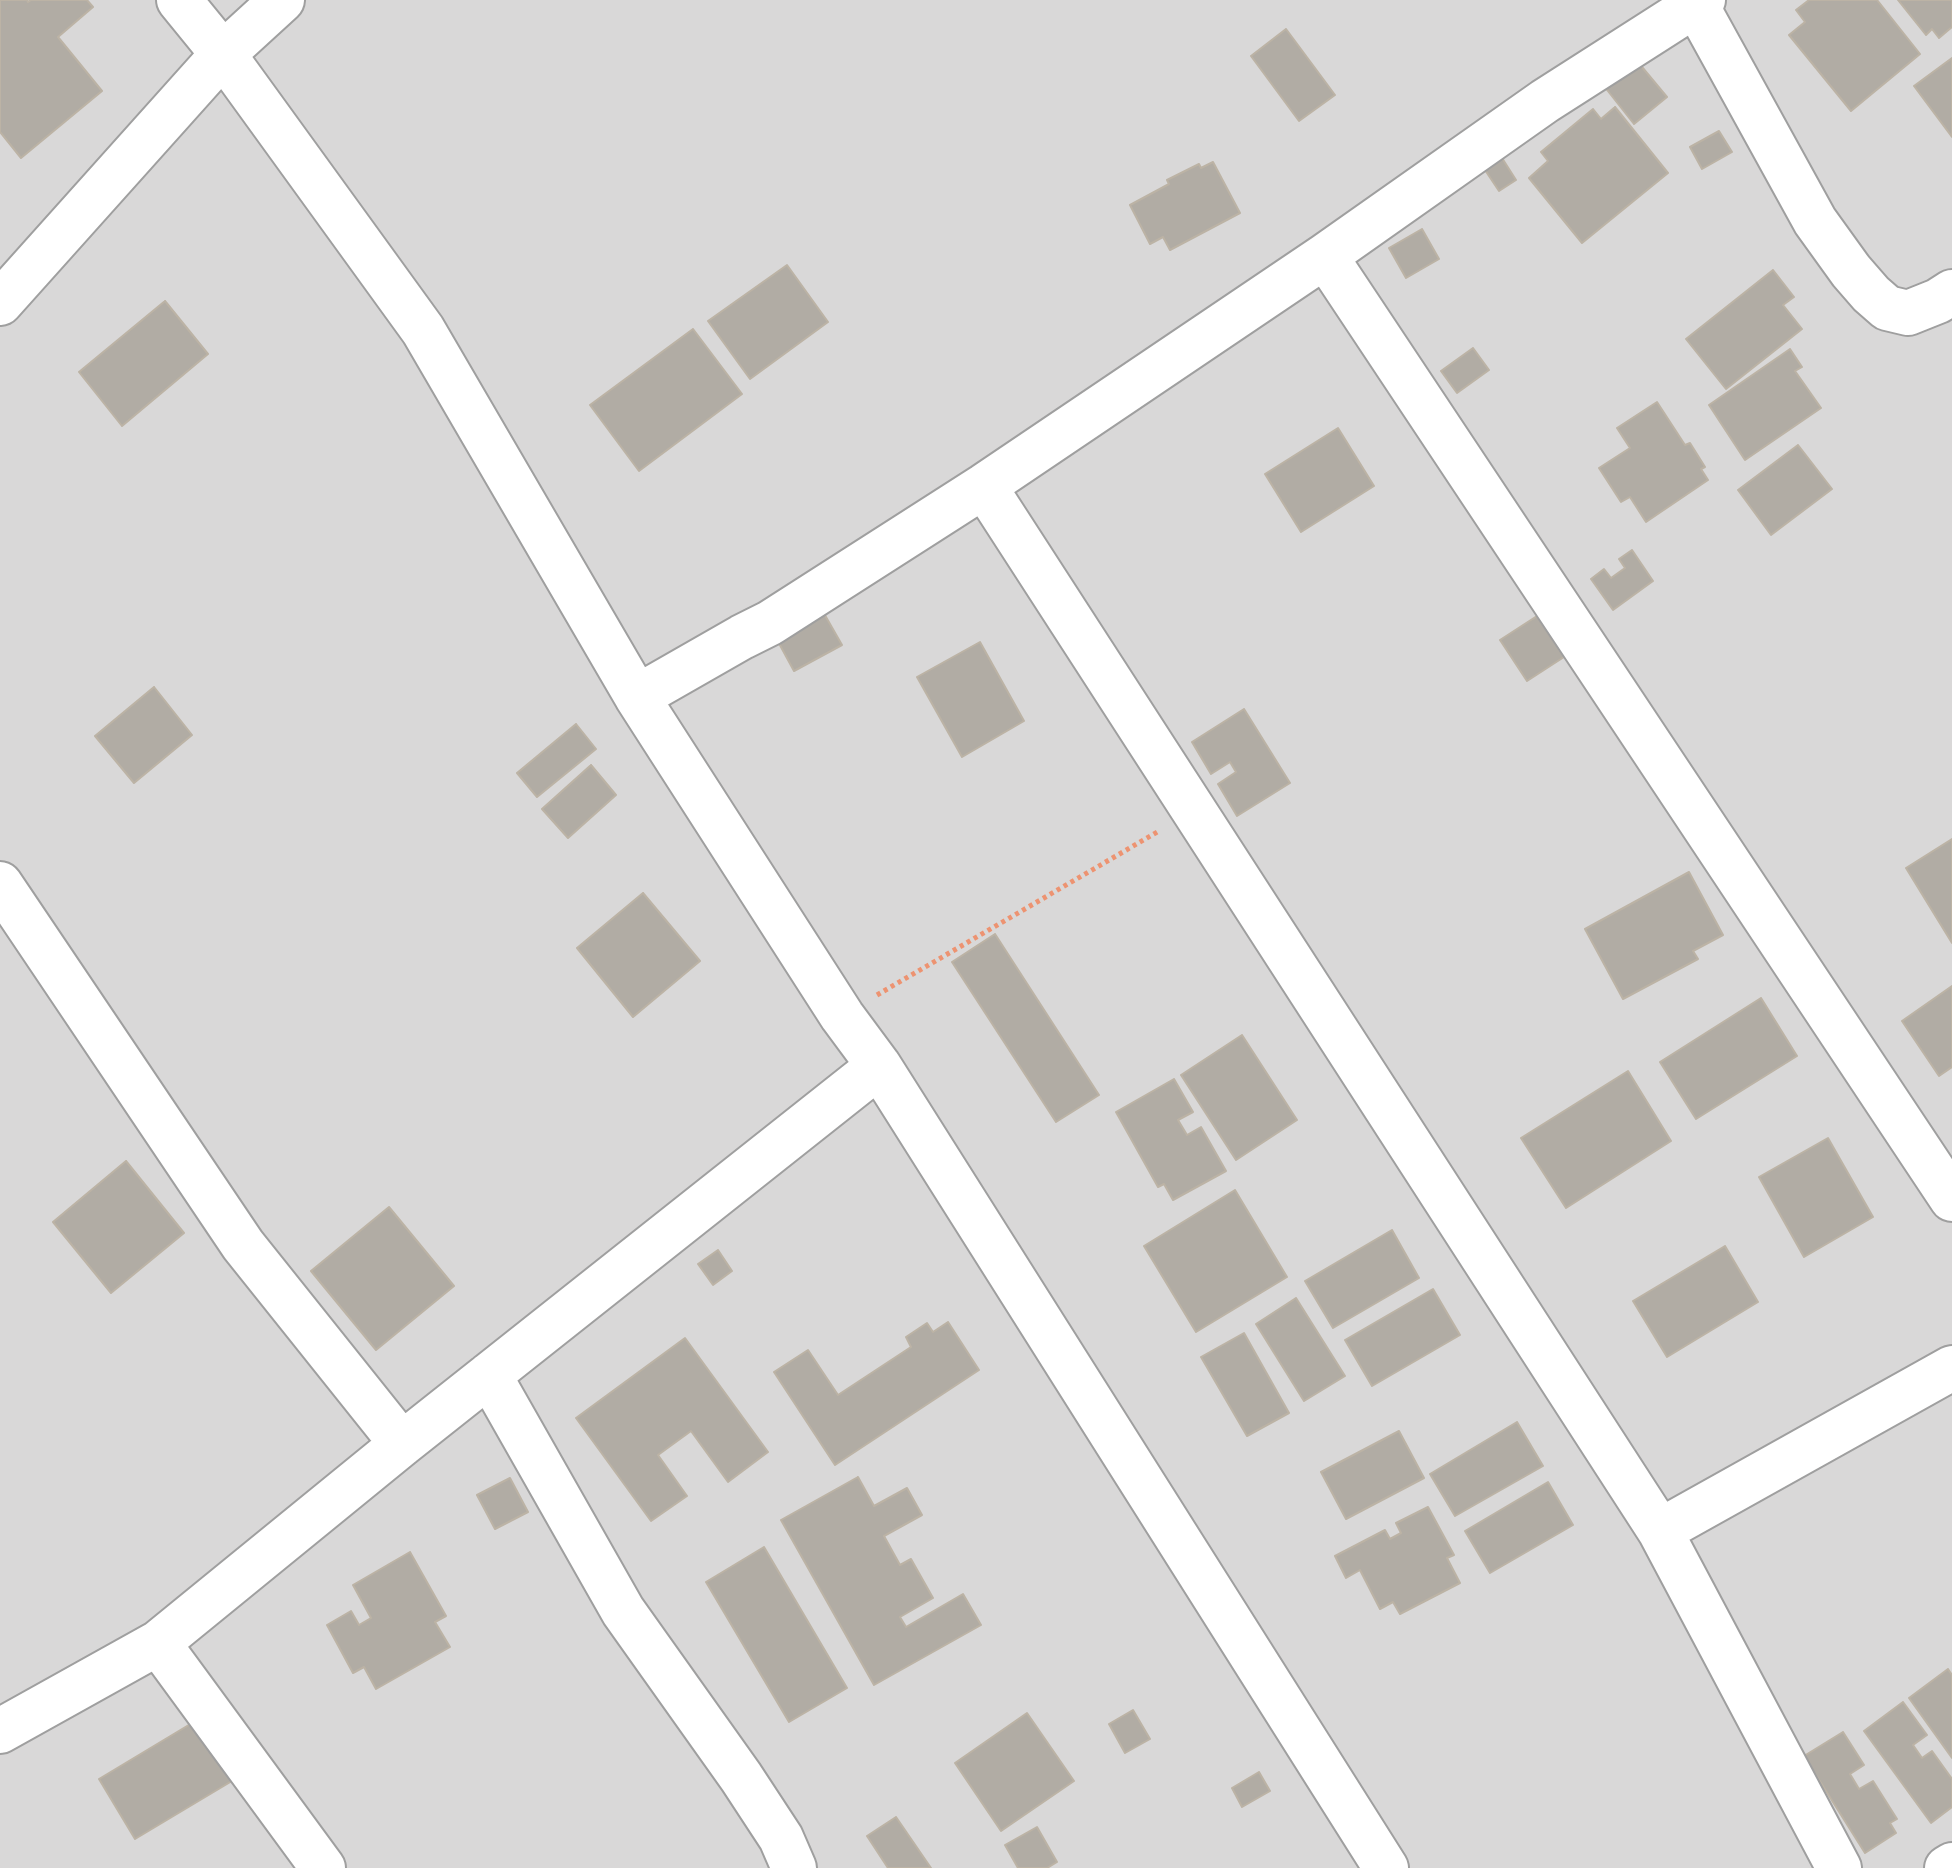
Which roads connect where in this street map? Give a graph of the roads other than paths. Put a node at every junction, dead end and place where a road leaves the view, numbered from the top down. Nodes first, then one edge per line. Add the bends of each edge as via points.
1 (179, 0) edge
2 (282, 0) edge
3 (1699, 3) edge
4 (223, 54) junction
5 (1325, 256) junction
6 (1952, 292) edge
7 (0, 303) edge
8 (984, 486) junction
9 (637, 697) junction
10 (0, 884) edge
11 (879, 1066) junction
12 (1952, 1199) edge
13 (1952, 1368) edge
14 (489, 1375) junction
15 (402, 1444) junction
16 (1660, 1531) junction
17 (158, 1643) junction
18 (0, 1731) edge
19 (1952, 1865) edge
20 (323, 1868) edge
21 (794, 1868) edge
22 (1386, 1868) edge
23 (1839, 1868) edge
24 (1947, 1868) edge

1 - 4 street
2 - 4 street
3 - 5 street via 1545,101
3 - 6 street via 1815,221 1861,283 1887,308 1908,313
4 - 7 street
4 - 9 street via 423,330
5 - 8 street
5 - 12 street
8 - 9 street via 770,623
8 - 16 street
9 - 11 street
10 - 15 street via 243,1245
11 - 14 street
11 - 22 street
13 - 16 street
14 - 15 street
14 - 21 street via 623,1611 741,1777
15 - 17 street
16 - 23 street
17 - 18 street
17 - 20 street
19 - 24 street

